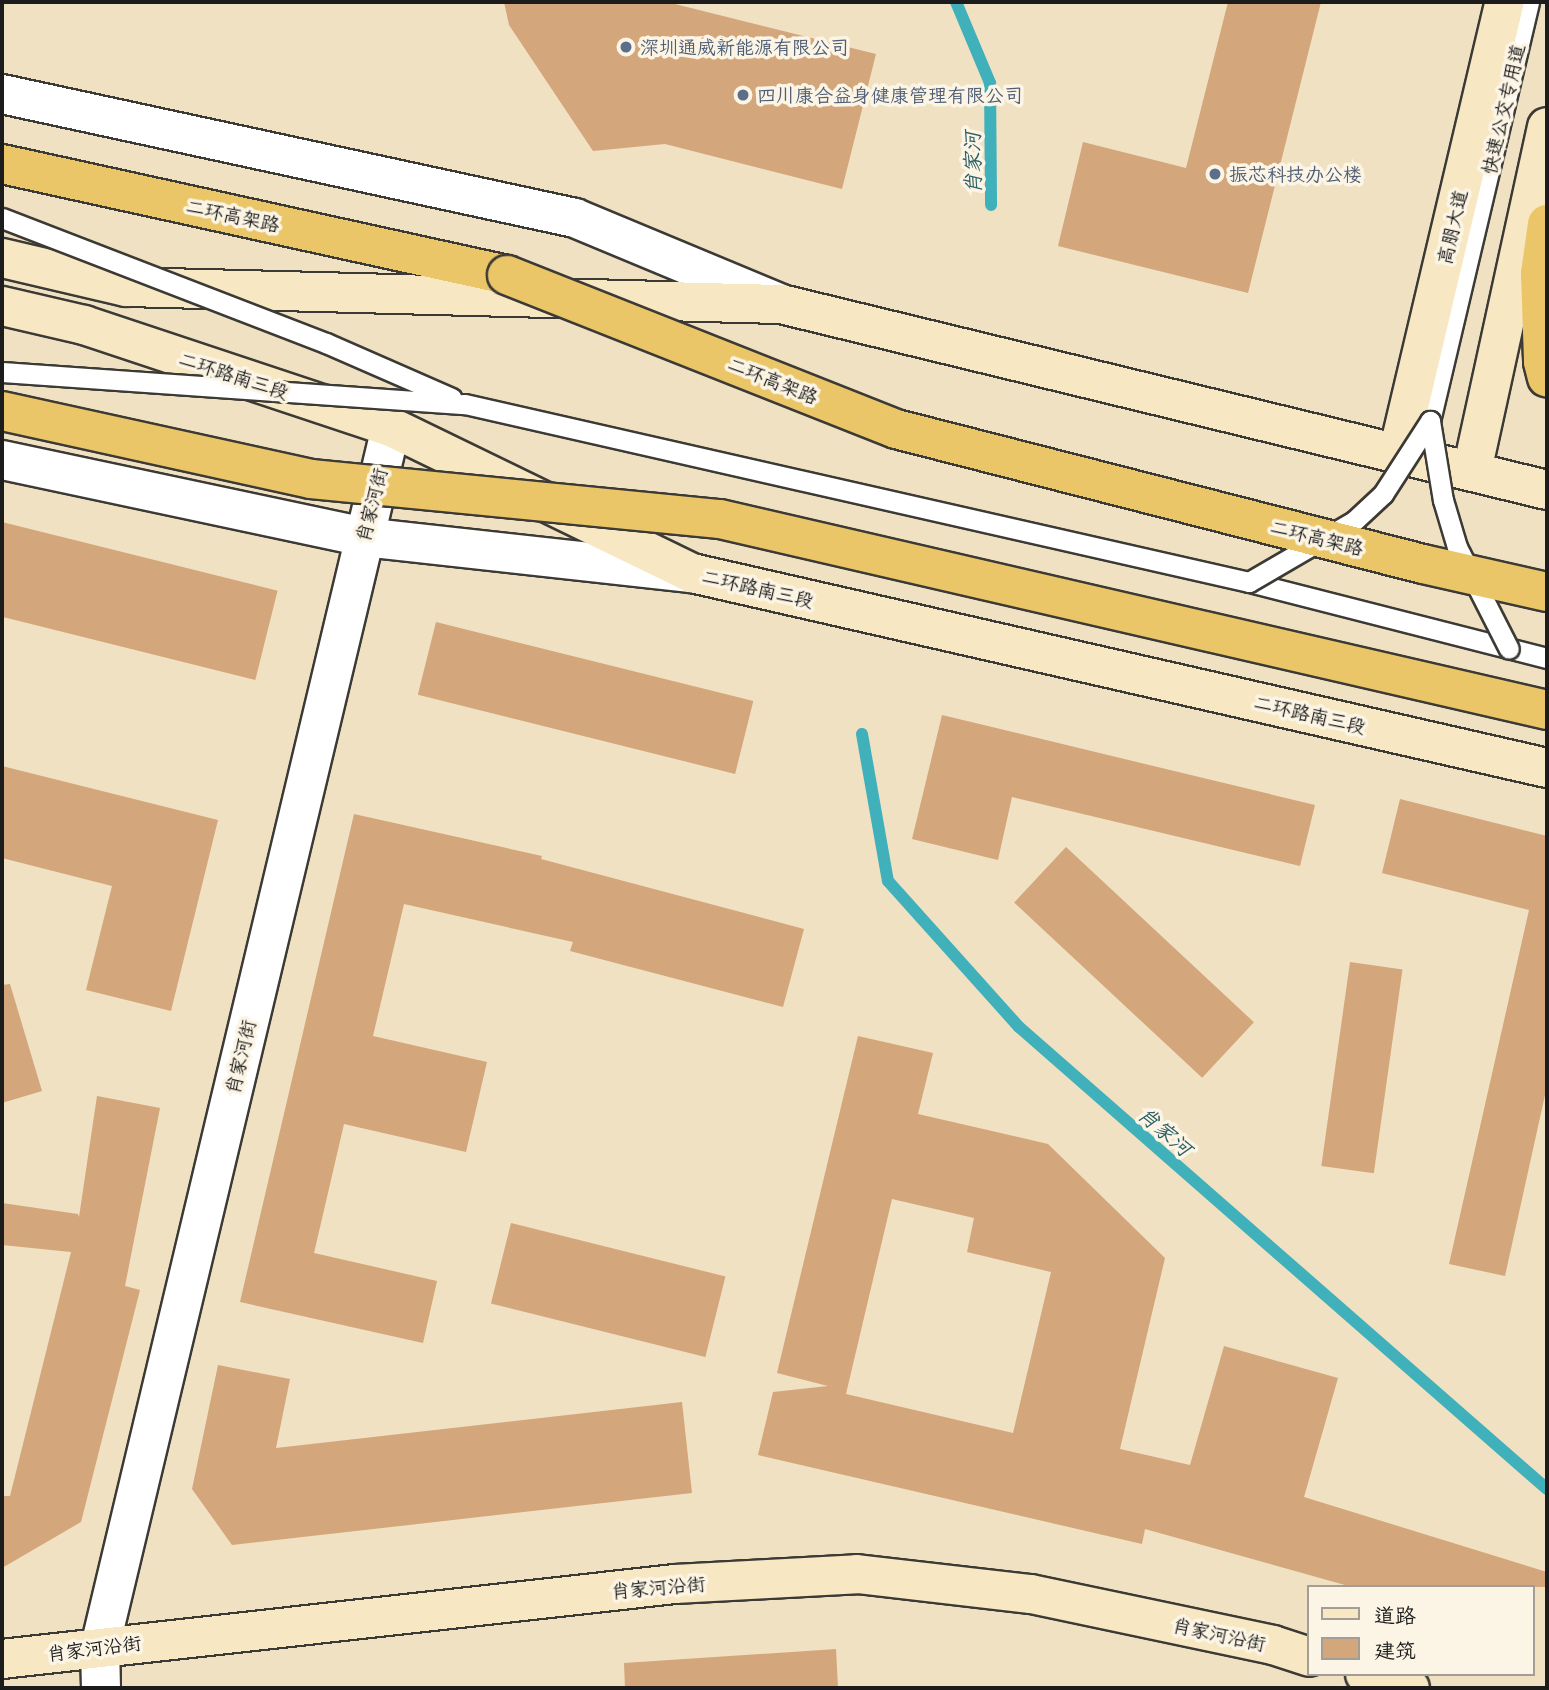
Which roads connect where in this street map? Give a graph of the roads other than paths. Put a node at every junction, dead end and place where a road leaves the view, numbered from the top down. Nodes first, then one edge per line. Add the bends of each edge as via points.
1 (1505, 2) edge
2 (1529, 2) edge
3 (2, 94) edge
4 (1547, 127) edge
5 (2, 164) edge
6 (2, 218) edge
7 (1547, 224) edge
8 (2, 258) edge
9 (781, 304) junction
10 (2, 306) edge
11 (2, 372) edge
12 (1547, 378) edge
13 (466, 404) junction
14 (2, 411) edge
15 (1430, 421) junction
16 (391, 427) junction
17 (1398, 453) junction
18 (2, 460) edge
19 (1472, 471) junction
20 (1547, 490) edge
21 (363, 537) junction
22 (692, 573) junction
23 (1249, 582) junction
24 (1547, 592) edge
25 (1509, 649) junction
26 (1547, 658) edge
27 (1547, 710) edge
28 (1547, 768) edge
29 (100, 1647) junction
30 (1308, 1657) edge
31 (2, 1659) edge
32 (1371, 1676) edge
33 (101, 1688) edge
34 (1410, 1688) edge

1 - 17 main road, 高朋大道
2 - 15 lane, 快速公交专用道
3 - 9 street via 575,218
4 - 19 main road
5 - 24 highway, 二环高架路, bridge via 507,275 896,429
6 - 13 lane, bridge via 326,343
7 - 12 highway via 1540,274 1542,362
8 - 9 main road via 126,287
9 - 17 main road
10 - 16 main road, 二环路南三段 via 83,325
11 - 13 lane, bridge
13 - 23 lane, bridge
14 - 27 highway, bridge via 311,479 720,519
15 - 23 lane, bridge via 1383,494 1354,521
15 - 25 lane, bridge via 1443,500 1457,547
16 - 21 street, 肖家河街
16 - 22 main road, 二环路南三段
17 - 19 main road
18 - 21 street
19 - 20 main road
21 - 22 street
21 - 29 street, 肖家河街
22 - 28 main road, 二环路南三段
23 - 25 lane
25 - 26 lane
29 - 30 main road, 肖家河沿街 via 675,1584 857,1574 1031,1594 1273,1645
29 - 31 main road, 肖家河沿街
29 - 33 street, 肖家河街
32 - 34 main road

